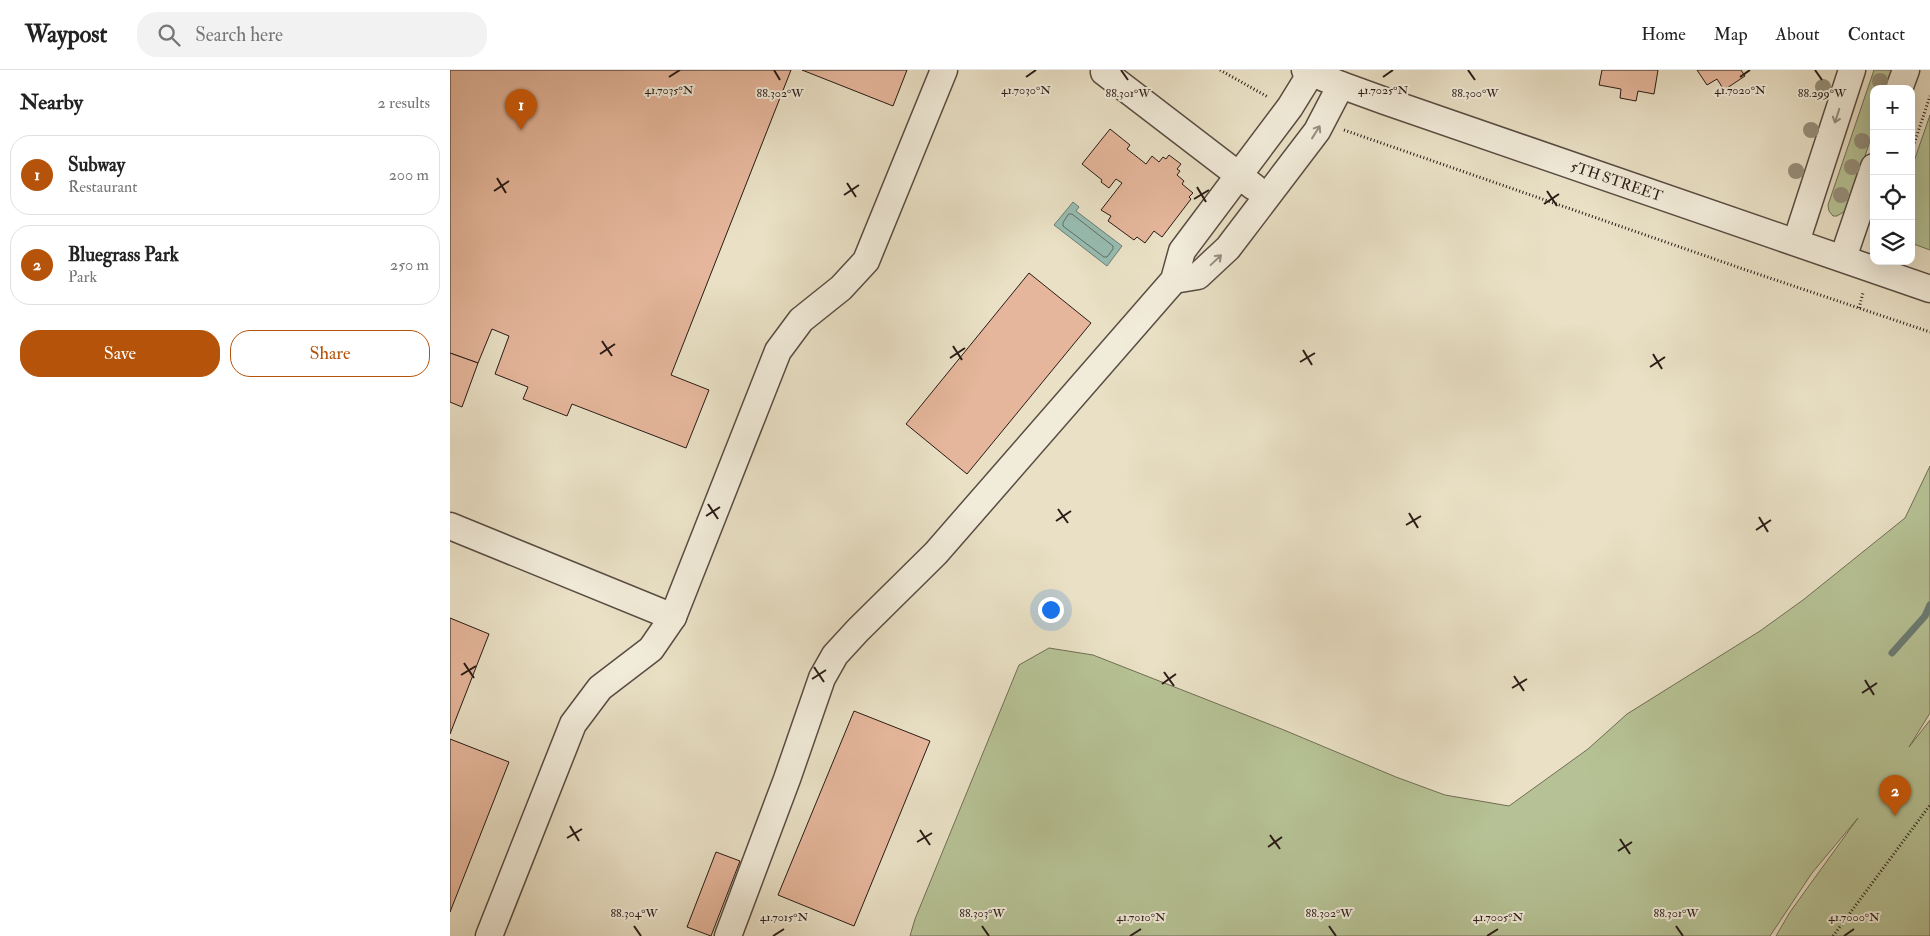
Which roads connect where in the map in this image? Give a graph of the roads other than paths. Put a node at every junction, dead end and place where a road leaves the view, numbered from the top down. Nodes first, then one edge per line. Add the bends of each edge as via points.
1 (944, 70) edge
2 (1852, 70) edge
3 (1906, 70) edge
4 (1104, 72) dead end
5 (1308, 72) edge
6 (1340, 85) junction
7 (1900, 85) edge
8 (1871, 175) edge
9 (1239, 176) junction
10 (1268, 197) junction
11 (1208, 217) junction
12 (1236, 238) junction
13 (1796, 242) junction
14 (1843, 258) junction
15 (1174, 280) junction
16 (1930, 289) edge
17 (450, 526) edge
18 (673, 617) junction
19 (489, 936) edge
20 (728, 936) edge

1 - 18 street via 866,261 841,288 801,320 778,351
2 -> 13 street
3 - 7 street
4 - 9 street
5 - 6 street, 5TH STREET
5 - 9 street via 1290,107
10 -> 6 street via 1317,130
6 - 13 street, 5TH STREET
8 - 14 street
9 - 10 street
9 - 11 street
10 - 12 street
11 - 12 street
11 - 15 street via 1182,251
15 -> 12 street via 1198,276
13 - 14 street, 5TH STREET
14 - 16 street, 5TH STREET
15 - 20 street via 936,553 835,654 822,678
17 - 18 street
18 - 19 street via 651,649 600,688 573,724

